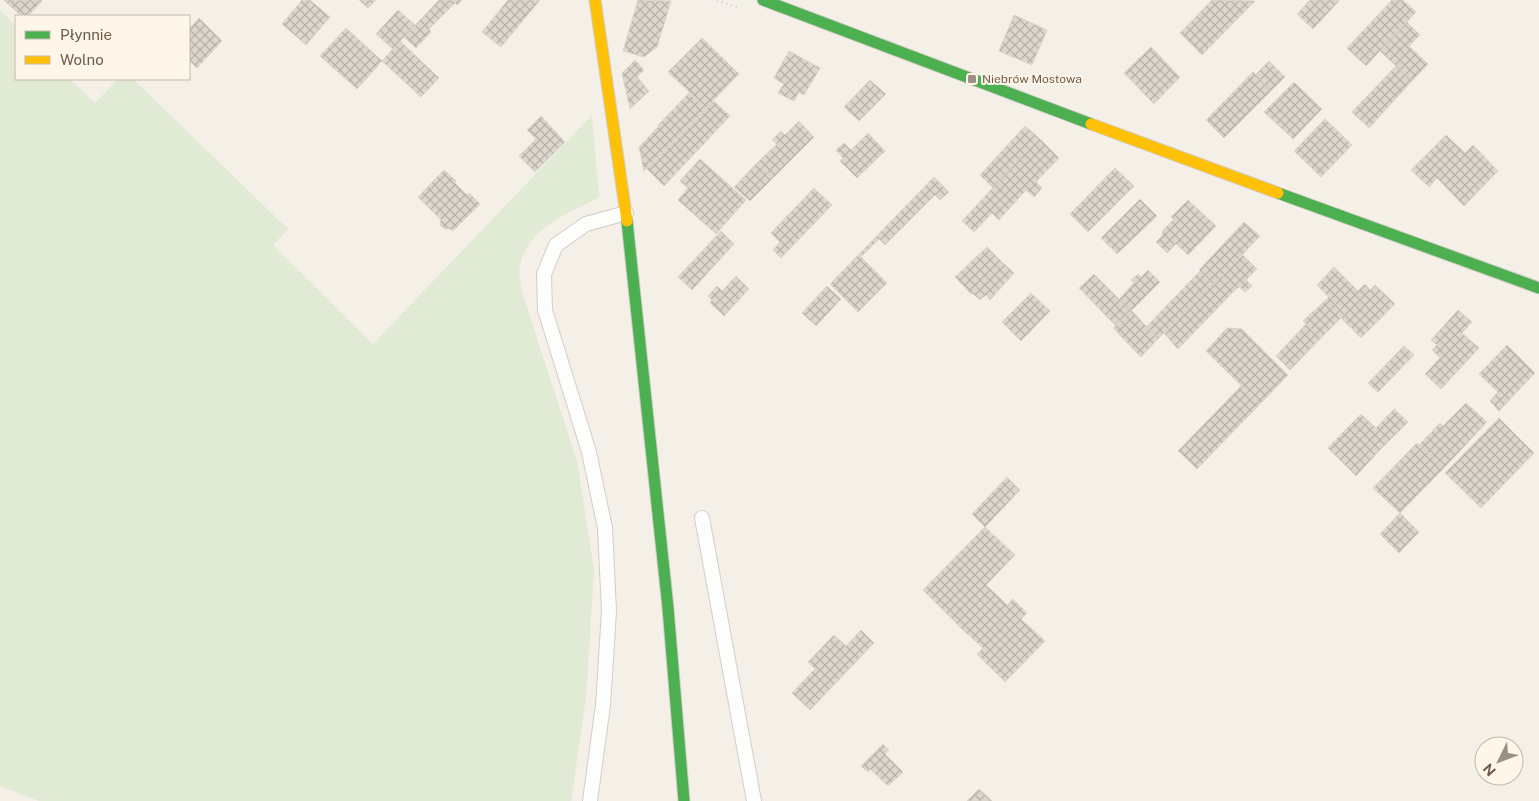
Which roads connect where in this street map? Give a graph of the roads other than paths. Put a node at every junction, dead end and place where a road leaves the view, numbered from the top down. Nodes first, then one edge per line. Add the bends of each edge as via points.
1 (595, 0) edge
2 (763, 0) edge
3 (626, 213) junction
4 (1539, 288) edge
5 (702, 518) dead end
6 (590, 801) edge
7 (684, 801) edge
8 (754, 801) edge

1 - 3 street
2 - 4 street
3 - 6 lane via 586,224 556,245 544,274 545,310 589,452 605,528 609,611 603,705
3 - 7 street via 668,608
5 - 8 lane

